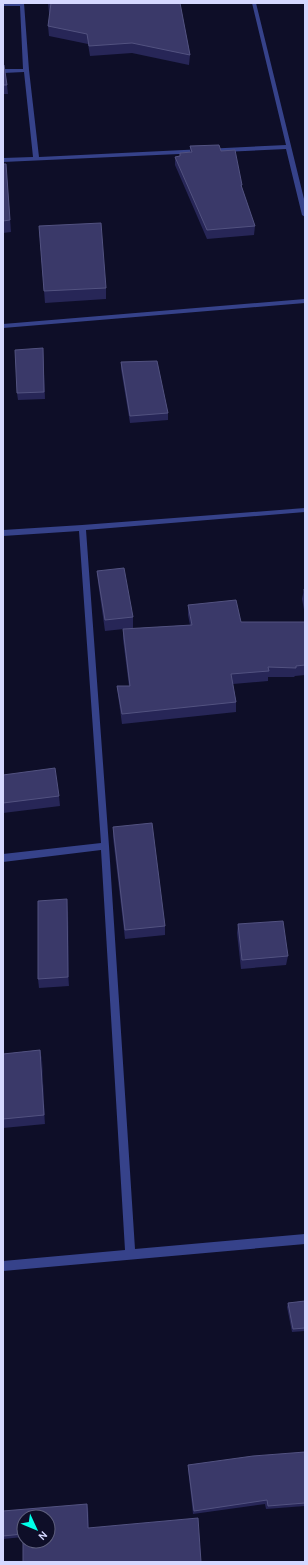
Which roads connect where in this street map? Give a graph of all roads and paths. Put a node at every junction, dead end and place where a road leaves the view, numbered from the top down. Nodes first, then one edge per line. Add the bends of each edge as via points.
1 (22, 3) edge
2 (254, 3) edge
3 (3, 4) edge
4 (26, 70) junction
5 (3, 71) edge
6 (288, 147) junction
7 (3, 160) edge
8 (36, 160) junction
9 (305, 215) edge
10 (305, 301) edge
11 (3, 326) edge
12 (305, 510) edge
13 (82, 528) junction
14 (3, 533) edge
15 (105, 846) junction
16 (3, 858) edge
17 (305, 1239) edge
18 (130, 1254) junction
19 (3, 1266) edge

1 - 3 street
1 - 4 street
2 - 6 street
4 - 5 street
4 - 8 street
6 - 8 street
6 - 9 street
7 - 8 street
10 - 11 street
12 - 13 street
13 - 14 street
13 - 15 street
15 - 16 street
15 - 18 street
17 - 18 street
18 - 19 street

